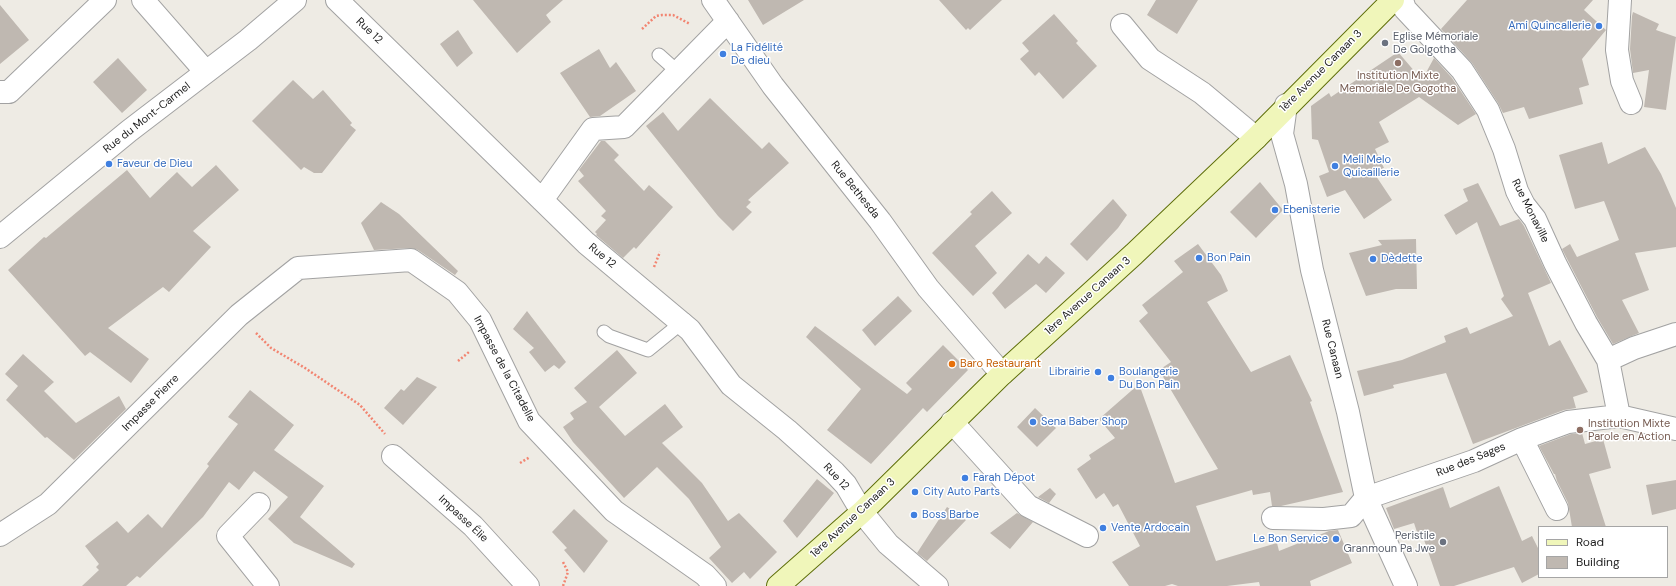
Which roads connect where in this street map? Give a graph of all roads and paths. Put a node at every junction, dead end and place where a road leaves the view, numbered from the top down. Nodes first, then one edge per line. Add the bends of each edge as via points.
1 (143, 0) edge
2 (296, 0) edge
3 (337, 0) edge
4 (713, 0) edge
5 (1393, 0) edge
6 (1402, 0) edge
7 (1620, 0) edge
8 (98, 2) edge
9 (728, 21) junction
10 (1122, 25) dead end
11 (642, 29) dead end
12 (708, 41) junction
13 (659, 55) dead end
14 (206, 72) junction
15 (678, 72) junction
16 (0, 92) edge
17 (1631, 103) dead end
18 (1286, 106) junction
19 (1256, 138) junction
20 (542, 200) junction
21 (0, 237) edge
22 (298, 268) joint
23 (240, 315) junction
24 (683, 321) junction
25 (604, 332) dead end
26 (1676, 334) edge
27 (1608, 360) junction
28 (1002, 374) junction
29 (1619, 416) junction
30 (952, 422) junction
31 (1676, 429) edge
32 (1522, 439) junction
33 (393, 456) joint
34 (1366, 498) junction
35 (259, 504) dead end
36 (1557, 509) dead end
37 (862, 512) junction
38 (1273, 518) dead end
39 (0, 535) edge
40 (1087, 536) dead end
41 (563, 562) dead end
42 (268, 586) edge
43 (528, 586) edge
44 (563, 586) edge
45 (715, 586) edge
46 (778, 586) edge
47 (937, 586) edge
48 (1406, 586) edge

1 - 14 street
2 - 14 street, Rue du Mont-Carmel
3 - 20 street, Rue 12
4 - 9 street, Rue Bethesda
5 - 18 main road, 1ère Avenue Canaan 3
6 - 27 street, Rue Monaville via 1405,9 1462,70 1488,110 1517,191 1535,219 1586,323
7 - 17 street via 1617,50 1622,81
8 - 16 street via 9,92
9 - 12 street
9 - 28 street, Rue Bethesda via 773,86 880,221 928,288
10 - 19 street via 1150,59 1202,93
11 - 12 path via 656,16 673,16 693,26
12 - 15 street
13 - 15 lane
14 - 21 street, Rue du Mont-Carmel via 129,131
15 - 20 street via 624,127 593,129
18 - 19 main road, 1ère Avenue Canaan 3
18 - 34 street, Rue Canaan via 1282,134 1296,184 1312,270 1348,412
19 - 28 main road, 1ère Avenue Canaan 3
20 - 24 street, Rue 12 via 586,243
22 - 23 street, Impasse Pierre
22 - 45 street, Impasse de la Citadelle via 411,260 457,292 480,320 529,421 614,511 705,575
23 - 33 path via 271,348 360,405 390,439
23 - 39 street, Impasse Pierre via 48,504
24 - 25 lane via 648,350
24 - 37 street, Rue 12 via 731,385 834,472 846,485
26 - 27 street
27 - 29 street, Rue Monaville
28 - 30 main road, 1ère Avenue Canaan 3
29 - 31 street, Rue des Sages
29 - 32 street, Rue des Sages via 1568,422
30 - 37 main road, 1ère Avenue Canaan 3
30 - 40 street via 1028,506
32 - 34 street, Rue des Sages via 1474,461
32 - 36 street
33 - 43 street, Impasse Élie via 473,526
34 - 38 street via 1351,516 1324,519
34 - 48 street, Rue Canaan
35 - 42 street via 228,536
37 - 46 main road, 1ère Avenue Canaan 3
37 - 47 street, Rue 12 via 888,544
41 - 44 path via 568,572

